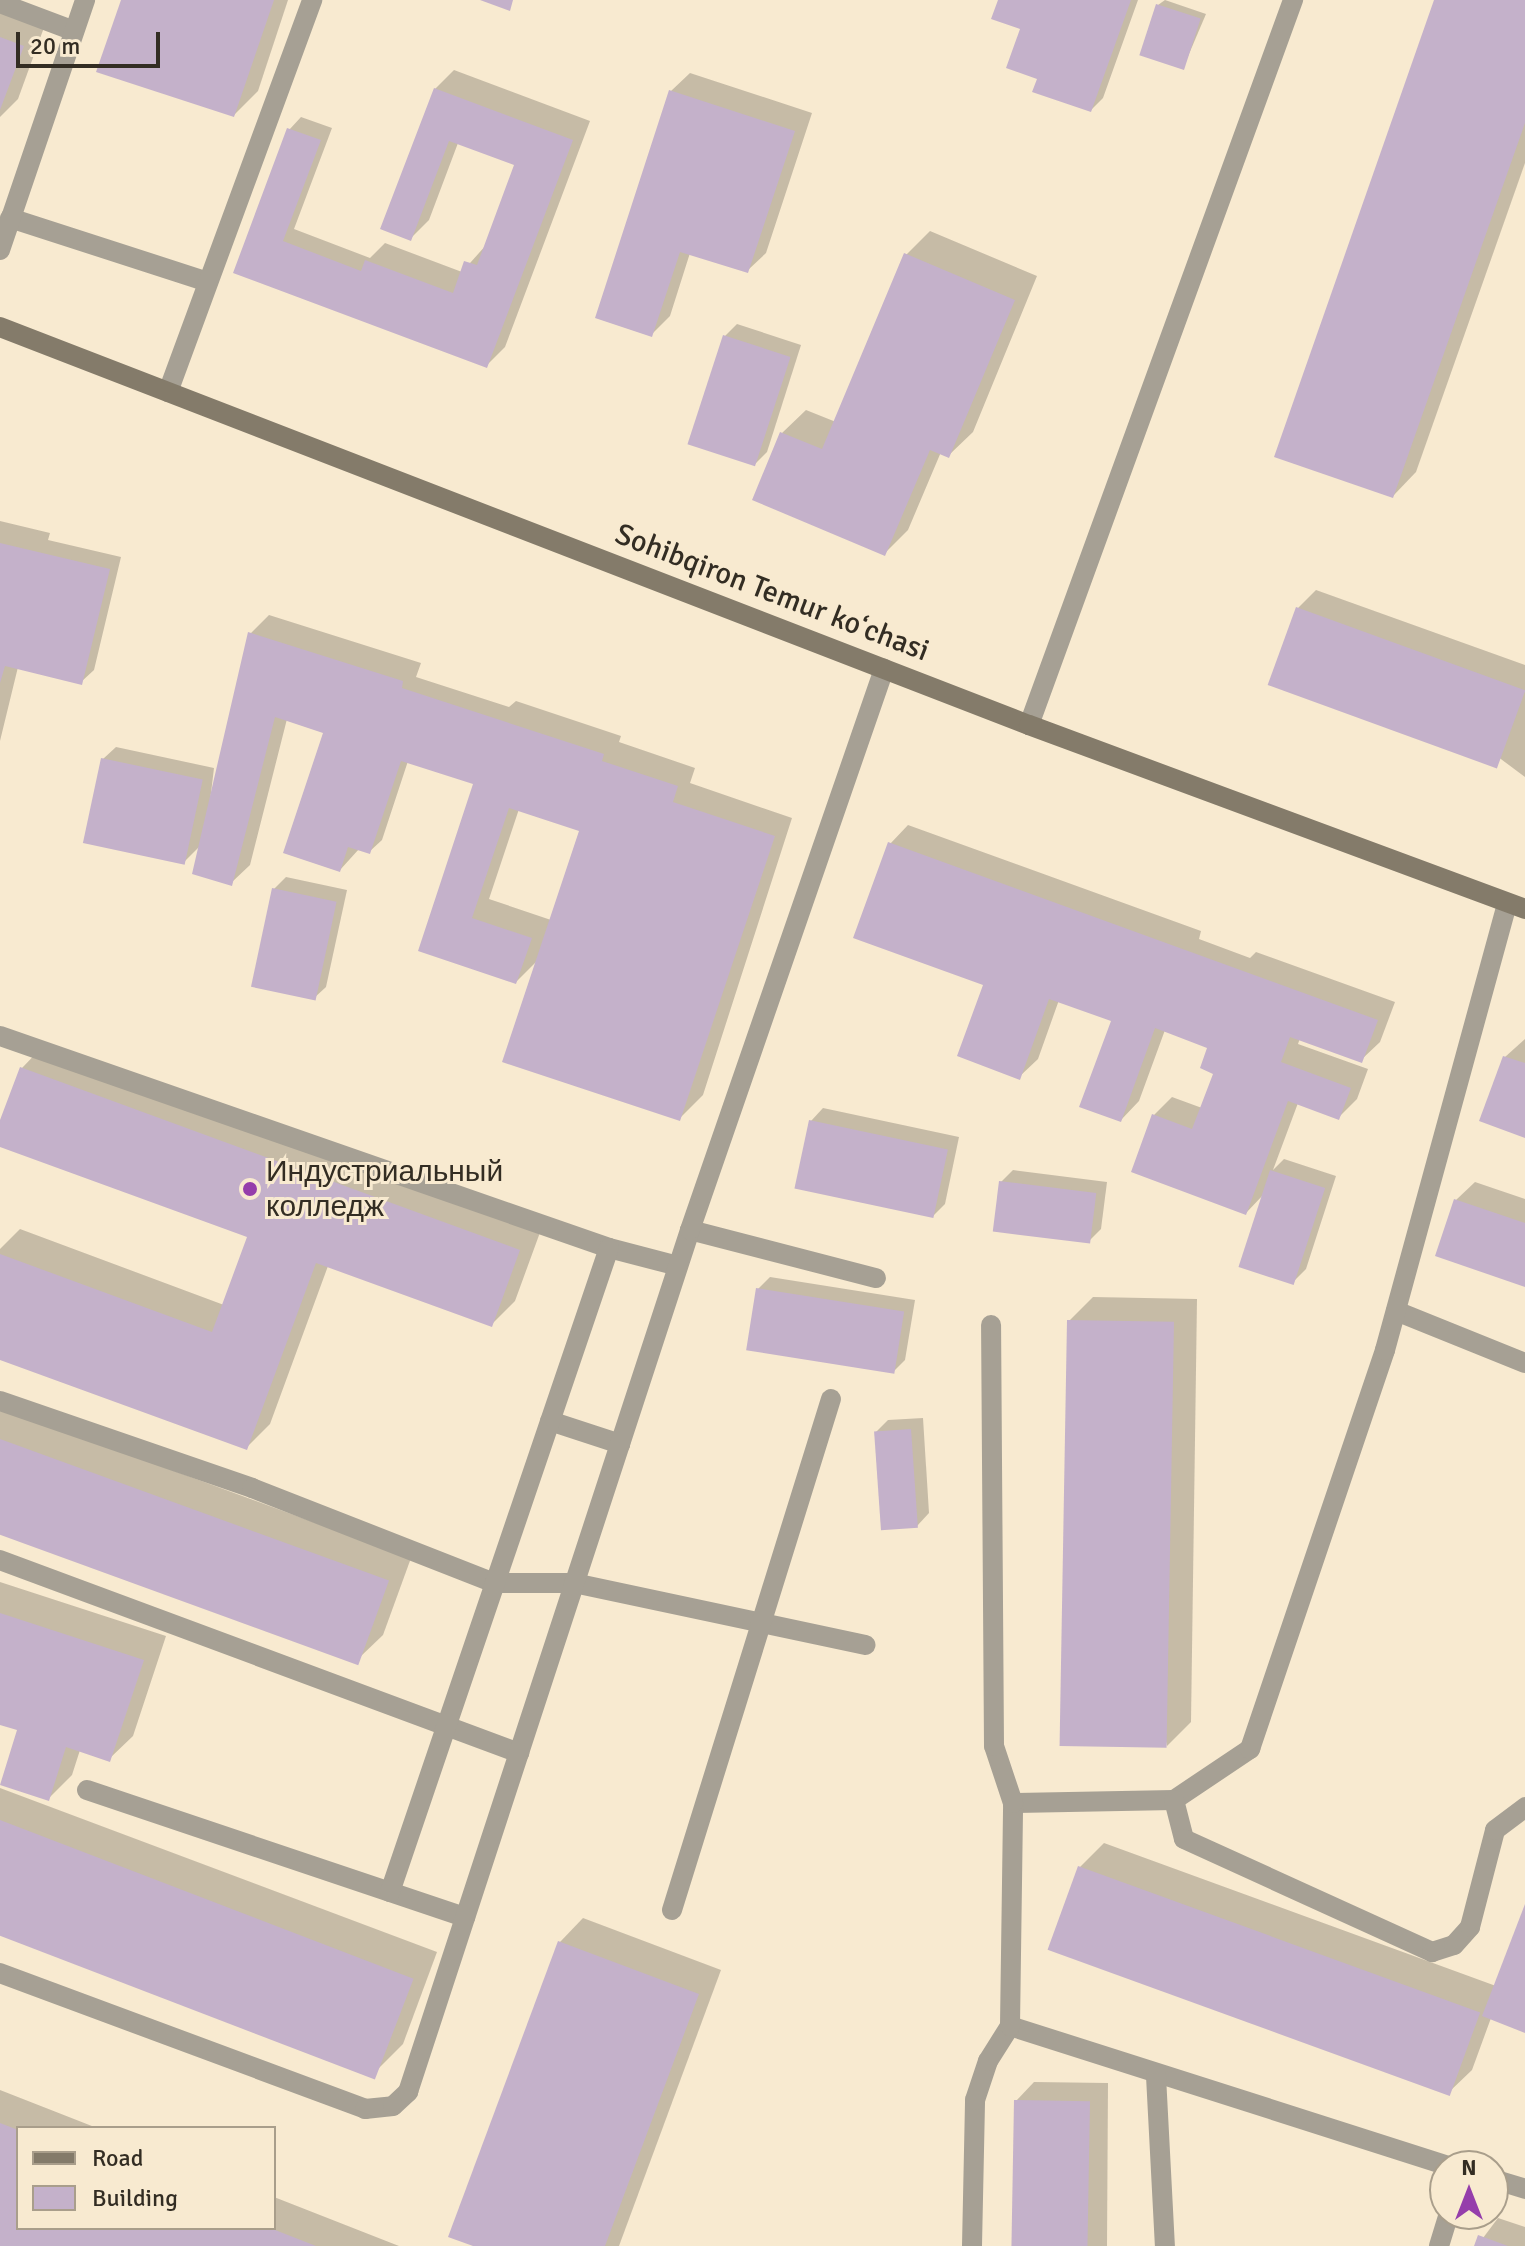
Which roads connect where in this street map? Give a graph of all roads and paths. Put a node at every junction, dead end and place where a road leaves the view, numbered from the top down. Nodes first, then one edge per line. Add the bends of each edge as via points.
1 (85, 0) edge
2 (312, 0) edge
3 (1293, 0) edge
4 (0, 3) edge
5 (74, 31) junction
6 (10, 218) junction
7 (0, 250) edge
8 (208, 282) junction
9 (0, 327) edge
10 (168, 392) junction
11 (884, 669) junction
12 (1029, 725) junction
13 (1516, 906) edge
14 (0, 1036) edge
15 (690, 1230) junction
16 (609, 1248) junction
17 (678, 1266) junction
18 (876, 1278) dead end
19 (1396, 1311) junction
20 (991, 1325) dead end
21 (1525, 1363) edge
22 (831, 1399) dead end
23 (0, 1401) edge
24 (550, 1421) junction
25 (620, 1444) junction
26 (0, 1560) edge
27 (495, 1583) junction
28 (574, 1583) junction
29 (762, 1622) junction
30 (865, 1645) dead end
31 (446, 1726) junction
32 (519, 1753) junction
33 (87, 1790) dead end
34 (1174, 1800) junction
35 (1013, 1803) junction
36 (1525, 1807) edge
37 (390, 1892) junction
38 (672, 1910) dead end
39 (465, 1917) junction
40 (0, 1973) edge
41 (1010, 2026) junction
42 (1156, 2076) junction
43 (1429, 2160) edge
44 (972, 2246) edge
45 (1165, 2246) edge

1 - 5 street
2 - 8 street
3 - 12 street
4 - 5 street
5 - 6 street
6 - 7 street
6 - 8 street
8 - 10 street
9 - 10 main road, Sohibqiron Temur koʻchasi
10 - 11 main road, Sohibqiron Temur koʻchasi
11 - 12 main road, Sohibqiron Temur koʻchasi
11 - 15 street
12 - 13 main road, Sohibqiron Temur koʻchasi
13 - 19 street
14 - 16 street
15 - 17 street
15 - 18 street
16 - 17 street
16 - 24 street
17 - 25 street
19 - 21 street
19 - 34 street via 1250,1749
20 - 35 street via 994,1746
22 - 29 street
23 - 27 street via 252,1488
24 - 25 street
24 - 27 street
25 - 28 street
26 - 31 street
27 - 28 street
27 - 31 street
28 - 29 street
28 - 32 street
29 - 30 street
29 - 38 street
31 - 32 street
31 - 37 street
32 - 39 street
33 - 37 street
34 - 35 street
34 - 36 street via 1184,1839 1432,1952 1454,1945 1470,1927 1495,1830
35 - 41 street
37 - 39 street
39 - 40 street via 408,2092 393,2106 365,2109
41 - 42 street
41 - 44 street via 988,2061 975,2100
42 - 43 street
42 - 45 street

